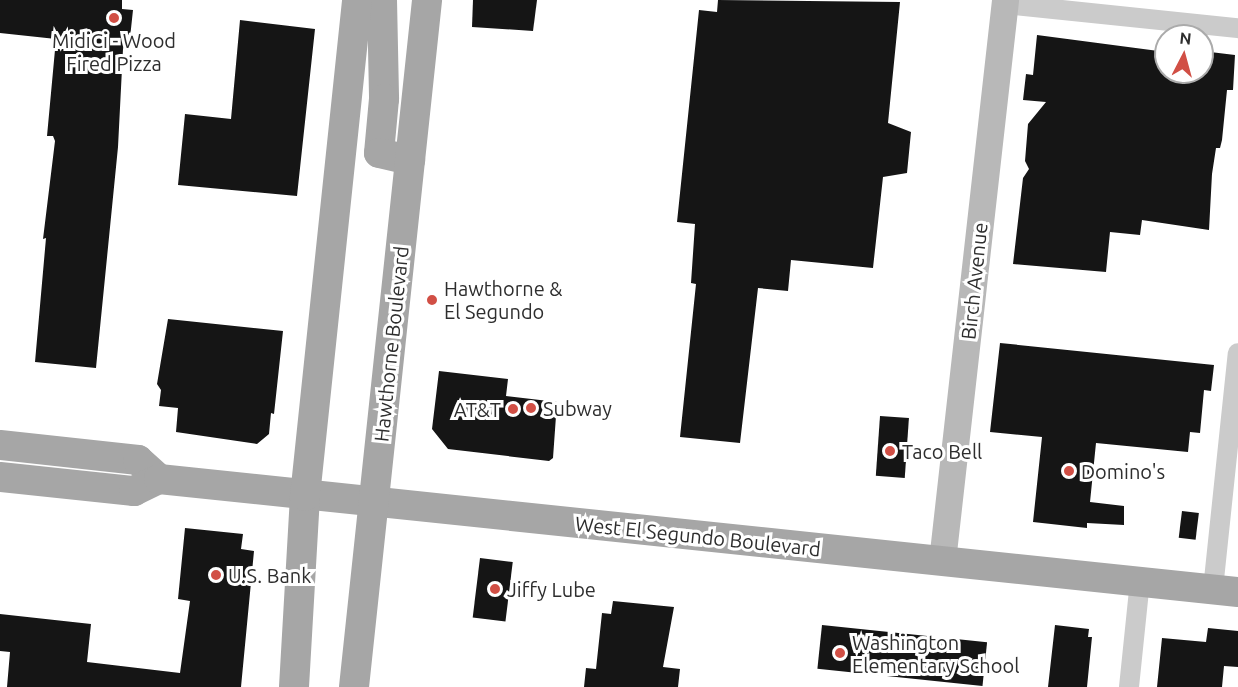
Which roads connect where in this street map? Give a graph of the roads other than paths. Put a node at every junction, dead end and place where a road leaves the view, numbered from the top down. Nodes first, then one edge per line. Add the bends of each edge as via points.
1 (357, 0) edge
2 (382, 0) edge
3 (427, 0) edge
4 (1004, 2) edge
5 (1238, 28) edge
6 (410, 160) junction
7 (1238, 353) edge
8 (0, 445) edge
9 (0, 477) edge
10 (159, 479) junction
11 (305, 496) junction
12 (374, 502) junction
13 (942, 561) junction
14 (1140, 581) junction
15 (1226, 590) edge
16 (294, 687) edge
17 (354, 687) edge
18 (1129, 687) edge

1 - 11 main road
2 - 6 main road via 384,88 379,153
3 - 6 main road, Hawthorne Boulevard
4 - 5 street
4 - 13 street, Birch Avenue
6 - 12 main road, Hawthorne Boulevard
7 - 15 street
8 - 10 main road via 138,460
9 - 10 main road, West El Segundo Boulevard via 134,491
10 - 11 main road, West El Segundo Boulevard
11 - 12 main road, West El Segundo Boulevard
11 - 16 main road
12 - 13 main road, West El Segundo Boulevard
12 - 17 main road, Hawthorne Boulevard
13 - 14 main road, West El Segundo Boulevard
14 - 15 main road, West El Segundo Boulevard
14 - 18 street

